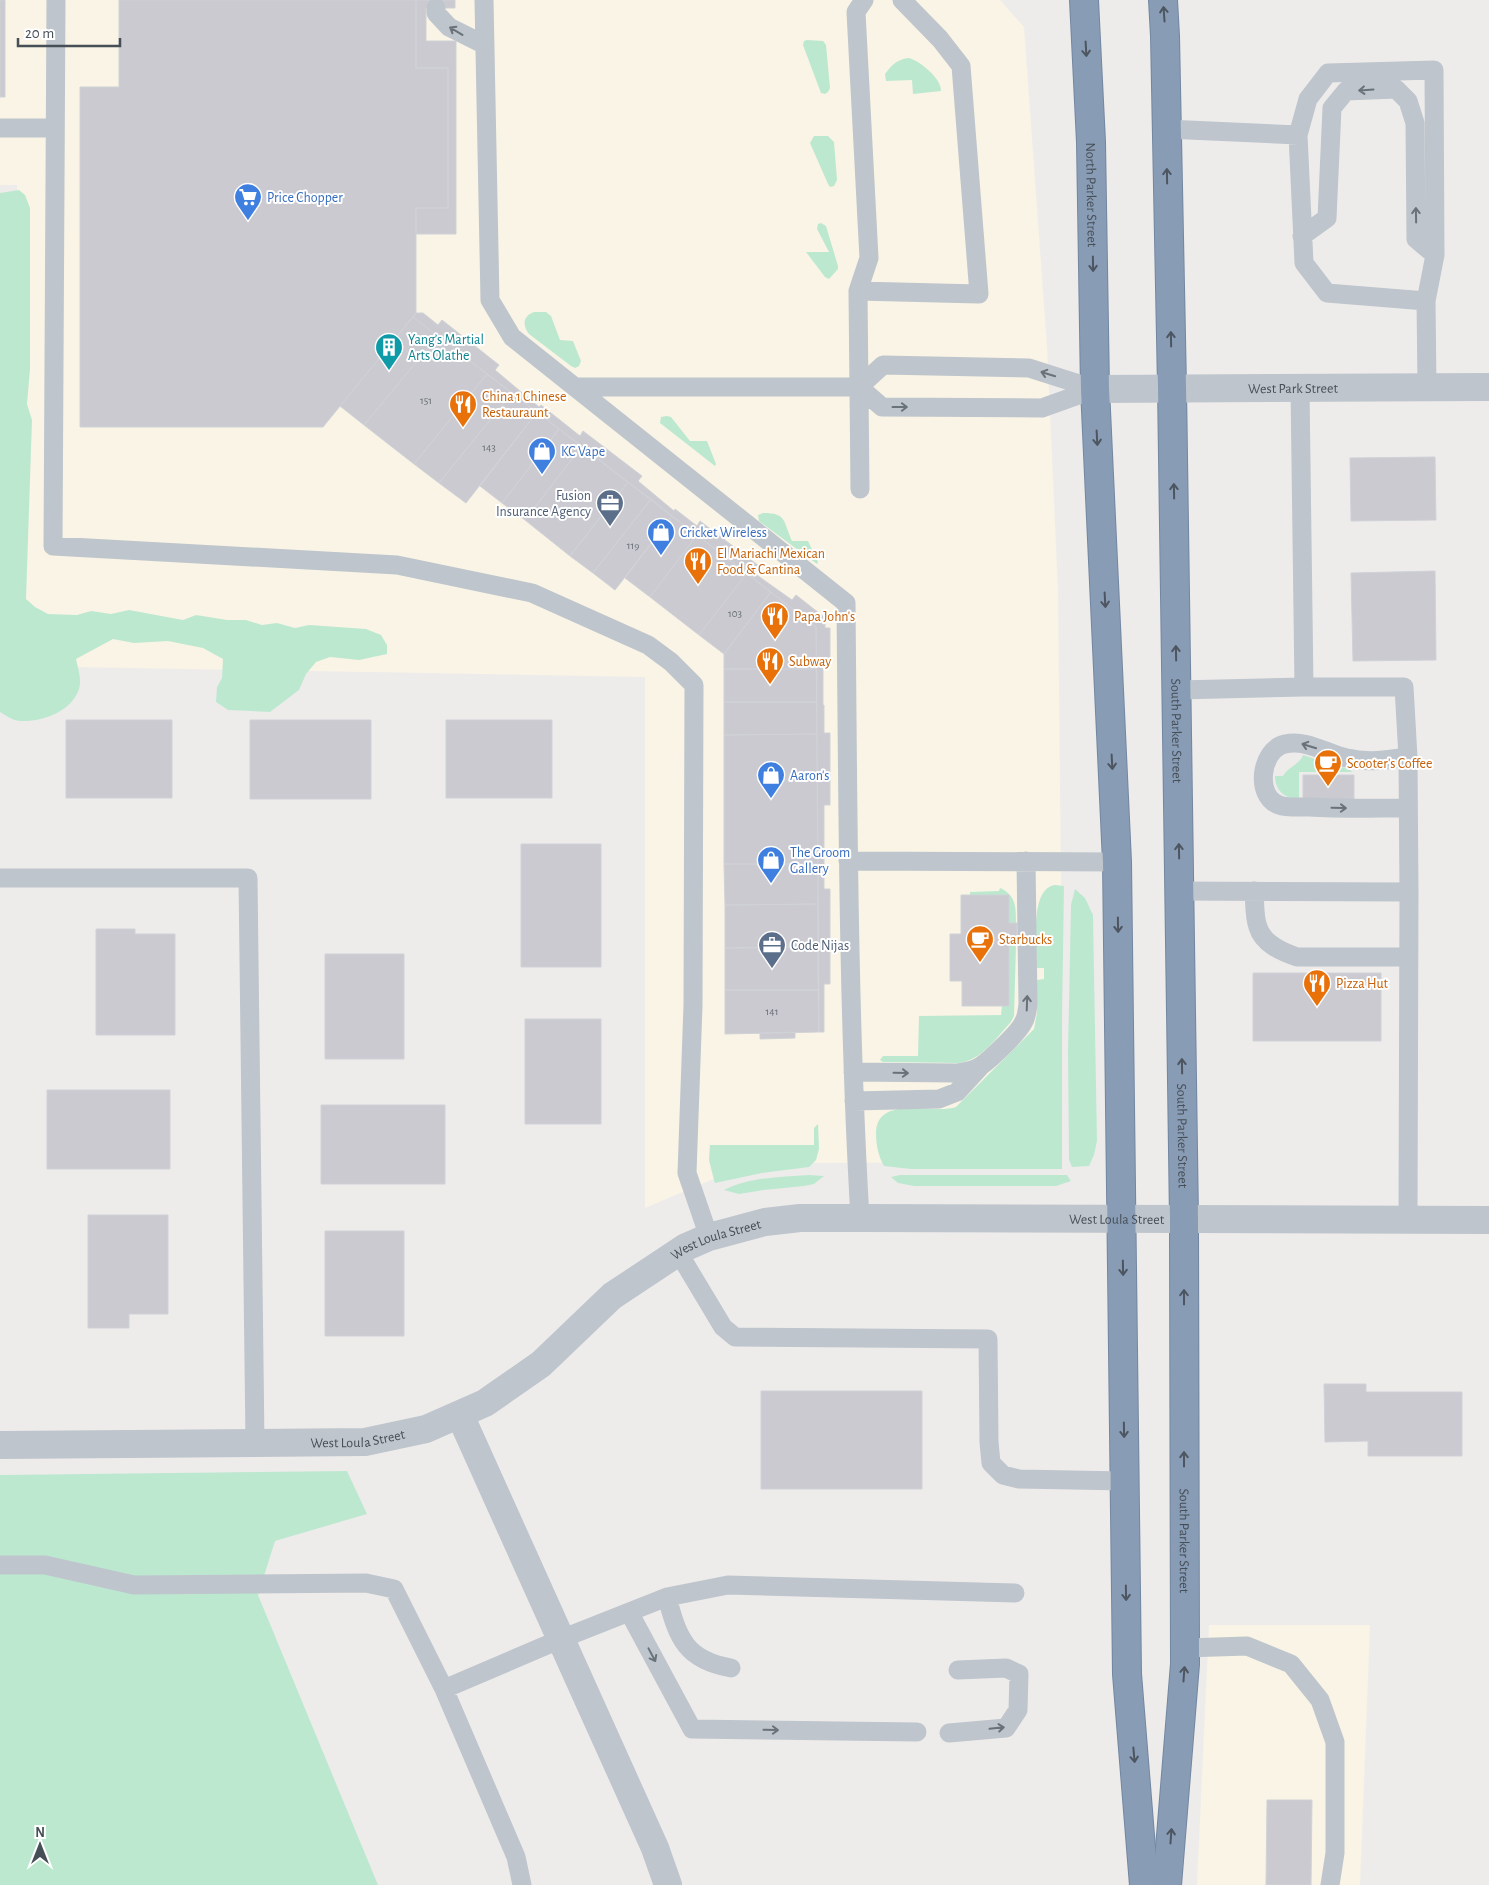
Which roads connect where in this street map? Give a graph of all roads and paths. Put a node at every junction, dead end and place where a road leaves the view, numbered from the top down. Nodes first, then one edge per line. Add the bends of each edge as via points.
1 (56, 0) edge
2 (484, 0) edge
3 (864, 0) edge
4 (902, 0) edge
5 (1084, 0) edge
6 (1163, 0) edge
7 (436, 8) dead end
8 (485, 45) junction
9 (0, 128) edge
10 (54, 128) junction
11 (1166, 129) junction
12 (1298, 135) junction
13 (1302, 236) junction
14 (1435, 256) junction
15 (858, 291) junction
16 (1426, 301) junction
17 (1427, 386) junction
18 (576, 387) junction
19 (859, 387) junction
20 (1172, 387) junction
21 (1489, 387) edge
22 (1300, 388) junction
23 (1095, 389) junction
24 (860, 488) dead end
25 (1304, 687) junction
26 (1176, 690) junction
27 (1408, 757) junction
28 (1408, 808) junction
29 (848, 861) junction
30 (1026, 861) junction
31 (1117, 862) junction
32 (0, 878) edge
33 (1179, 892) junction
34 (1254, 892) junction
35 (1409, 892) junction
36 (1409, 957) junction
37 (981, 1066) junction
38 (853, 1072) junction
39 (854, 1101) junction
40 (860, 1218) junction
41 (1122, 1219) junction
42 (1184, 1220) junction
43 (1408, 1220) junction
44 (1489, 1220) edge
45 (709, 1236) junction
46 (678, 1252) junction
47 (460, 1415) junction
48 (255, 1443) junction
49 (0, 1445) edge
50 (1125, 1481) junction
51 (0, 1566) edge
52 (1015, 1594) dead end
53 (667, 1597) junction
54 (629, 1612) junction
55 (561, 1639) junction
56 (1184, 1648) junction
57 (731, 1668) dead end
58 (958, 1670) dead end
59 (444, 1690) junction
60 (917, 1732) dead end
61 (949, 1733) dead end
62 (522, 1885) edge
63 (668, 1885) edge
64 (1144, 1885) edge
65 (1167, 1885) edge
66 (1330, 1885) edge

1 - 10 lane
2 - 8 lane
3 - 15 lane via 856,18 869,258
4 - 15 lane via 961,66 979,294
5 -> 23 highway, North Parker Street via 1091,142
11 -> 6 highway
8 -> 7 lane via 449,27 436,13
8 - 18 lane via 490,300 512,337
9 - 10 lane
10 - 45 lane via 54,546 397,565 532,592 648,645 694,685 693,1005 686,1173
11 - 12 lane
20 -> 11 highway
12 - 13 lane
12 - 14 lane via 1308,99 1328,73 1434,70
14 -> 13 lane via 1416,239 1415,123 1408,101 1396,89 1346,91 1332,108 1327,218
13 - 16 lane via 1304,263 1327,293
14 - 16 lane
15 - 19 lane
16 - 17 lane
17 - 21 street, West Park Street
17 - 22 street, West Park Street
18 - 19 lane
18 - 29 lane via 846,603
19 -> 23 lane via 882,407 1042,408
23 -> 19 lane via 1029,368 883,365
19 - 24 lane
20 - 22 street, West Park Street
20 - 23 street, West Park Street
26 -> 20 highway, South Parker Street
22 - 25 lane
23 -> 31 highway
25 - 26 lane
25 - 27 lane via 1404,688
33 -> 26 highway, South Parker Street
27 - 28 lane
27 -> 28 lane via 1362,760 1298,743 1284,744 1275,748 1267,758 1264,778 1269,798 1278,804
28 - 35 lane
29 - 30 lane
29 - 38 lane
30 - 31 lane
37 -> 30 lane via 1022,1026 1026,1016
31 -> 41 highway
32 - 48 lane via 248,878
33 - 34 lane
42 -> 33 highway, South Parker Street
34 - 35 lane
34 - 36 lane via 1257,927 1272,946 1285,953 1297,957
35 - 36 lane
36 - 43 lane
38 -> 37 lane via 957,1073
37 - 39 lane via 957,1092 939,1099
38 - 39 lane
39 - 40 lane
40 - 41 street, West Loula Street
40 - 45 street, West Loula Street via 800,1218 765,1222
41 - 42 street, West Loula Street
41 -> 50 highway
42 - 43 street, West Loula Street
56 -> 42 highway, South Parker Street
43 - 44 street, West Loula Street
45 - 46 street, West Loula Street
46 - 47 street, West Loula Street via 612,1296 541,1364 485,1403
46 - 50 lane via 723,1328 734,1337 988,1339 991,1463 1003,1475 1019,1479
47 - 48 street, West Loula Street via 426,1429 365,1442
47 - 55 street
48 - 49 street, West Loula Street
50 -> 64 highway via 1127,1674
51 - 59 lane via 45,1565 134,1585 366,1583 394,1589
52 - 53 lane via 728,1585
53 - 54 lane
53 - 57 lane via 674,1626 695,1656 712,1665
54 - 55 lane
54 -> 60 lane via 692,1729
55 - 59 lane
55 - 63 street via 655,1848
65 -> 56 highway, South Parker Street
56 - 66 lane via 1247,1646 1291,1664 1320,1700 1335,1742 1335,1853
61 -> 58 lane via 1006,1728 1018,1710 1019,1674 1006,1668
59 - 62 lane via 516,1857

